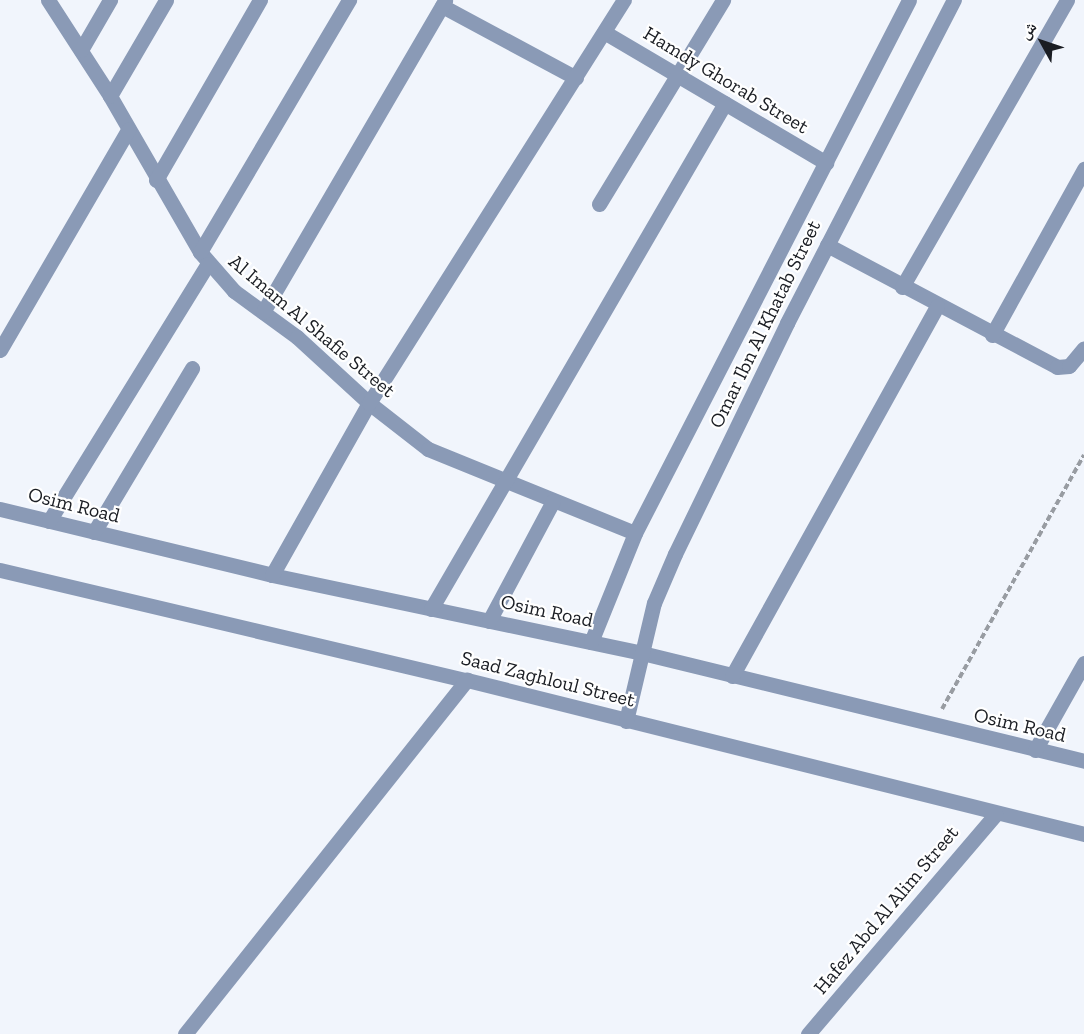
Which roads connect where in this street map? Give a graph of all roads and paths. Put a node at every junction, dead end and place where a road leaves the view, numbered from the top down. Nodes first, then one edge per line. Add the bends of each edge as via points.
1 (48, 0) edge
2 (110, 0) edge
3 (166, 0) edge
4 (260, 0) edge
5 (349, 0) edge
6 (624, 0) edge
7 (723, 0) edge
8 (909, 0) edge
9 (954, 0) edge
10 (1067, 0) edge
11 (444, 3) edge
12 (604, 32) junction
13 (81, 50) junction
14 (677, 75) junction
15 (576, 78) junction
16 (110, 96) junction
17 (725, 103) junction
18 (128, 130) junction
19 (826, 164) junction
20 (1084, 169) edge
21 (156, 180) junction
22 (599, 204) dead end
23 (827, 245) junction
24 (204, 258) junction
25 (902, 287) junction
26 (937, 306) junction
27 (263, 312) junction
28 (993, 335) junction
29 (1084, 348) edge
30 (0, 350) edge
31 (192, 368) dead end
32 (369, 402) junction
33 (1084, 455) edge
34 (507, 482) junction
35 (554, 501) junction
36 (0, 509) edge
37 (49, 521) junction
38 (94, 532) junction
39 (635, 533) junction
40 (0, 570) edge
41 (272, 575) junction
42 (431, 609) junction
43 (489, 621) junction
44 (591, 642) junction
45 (642, 653) junction
46 (1084, 663) edge
47 (732, 676) junction
48 (467, 680) junction
49 (626, 721) junction
50 (933, 726) junction
51 (1035, 750) junction
52 (1084, 761) edge
53 (996, 814) junction
54 (1084, 834) edge
55 (185, 1034) edge
56 (808, 1034) edge

1 - 13 street, Al Imam Al Shafie Street
2 - 13 street
3 - 16 street
4 - 21 street
5 - 24 street
6 - 12 street
7 - 14 street
8 - 19 street, Omar Ibn Al Khatab Street
9 - 23 street, Omar Ibn Al Khatab Street
10 - 25 street
11 - 15 street
11 - 27 street
12 - 14 street, Hamdy Ghorab Street
12 - 15 street
13 - 16 street, Al Imam Al Shafie Street
14 - 17 street, Hamdy Ghorab Street
14 - 22 street
15 - 32 street
16 - 18 street, Al Imam Al Shafie Street
17 - 19 street, Hamdy Ghorab Street
17 - 34 street
18 - 21 street, Al Imam Al Shafie Street
18 - 30 street
19 - 39 street, Omar Ibn Al Khatab Street
20 - 28 street
21 - 24 street, Al Imam Al Shafie Street
23 - 25 street
23 - 45 street, Omar Ibn Al Khatab Street via 675,554 654,603
24 - 27 street, Al Imam Al Shafie Street via 234,291
24 - 37 street
25 - 26 street
26 - 28 street
26 - 47 street
27 - 32 street, Al Imam Al Shafie Street
28 - 29 street via 1058,367 1069,366
31 - 38 street
32 - 34 street, Al Imam Al Shafie Street via 428,449
32 - 41 street
33 - 50 path
34 - 35 street, Al Imam Al Shafie Street
34 - 42 street
35 - 39 street, Al Imam Al Shafie Street
35 - 43 street
36 - 37 street, Osim Road
37 - 38 street, Osim Road
38 - 41 street, Osim Road
39 - 44 street, Omar Ibn Al Khatab Street
40 - 48 street, Saad Zaghloul Street
41 - 42 street, Osim Road
42 - 43 street, Osim Road
43 - 44 street, Osim Road
44 - 45 street, Osim Road
45 - 47 street, Osim Road
45 - 49 street, Omar Ibn Al Khatab Street
46 - 51 street
47 - 50 street, Osim Road
48 - 49 street, Saad Zaghloul Street
48 - 55 street
49 - 53 street, Saad Zaghloul Street
50 - 51 street, Osim Road
51 - 52 street, Osim Road
53 - 54 street, Saad Zaghloul Street
53 - 56 street, Hafez Abd Al Alim Street

